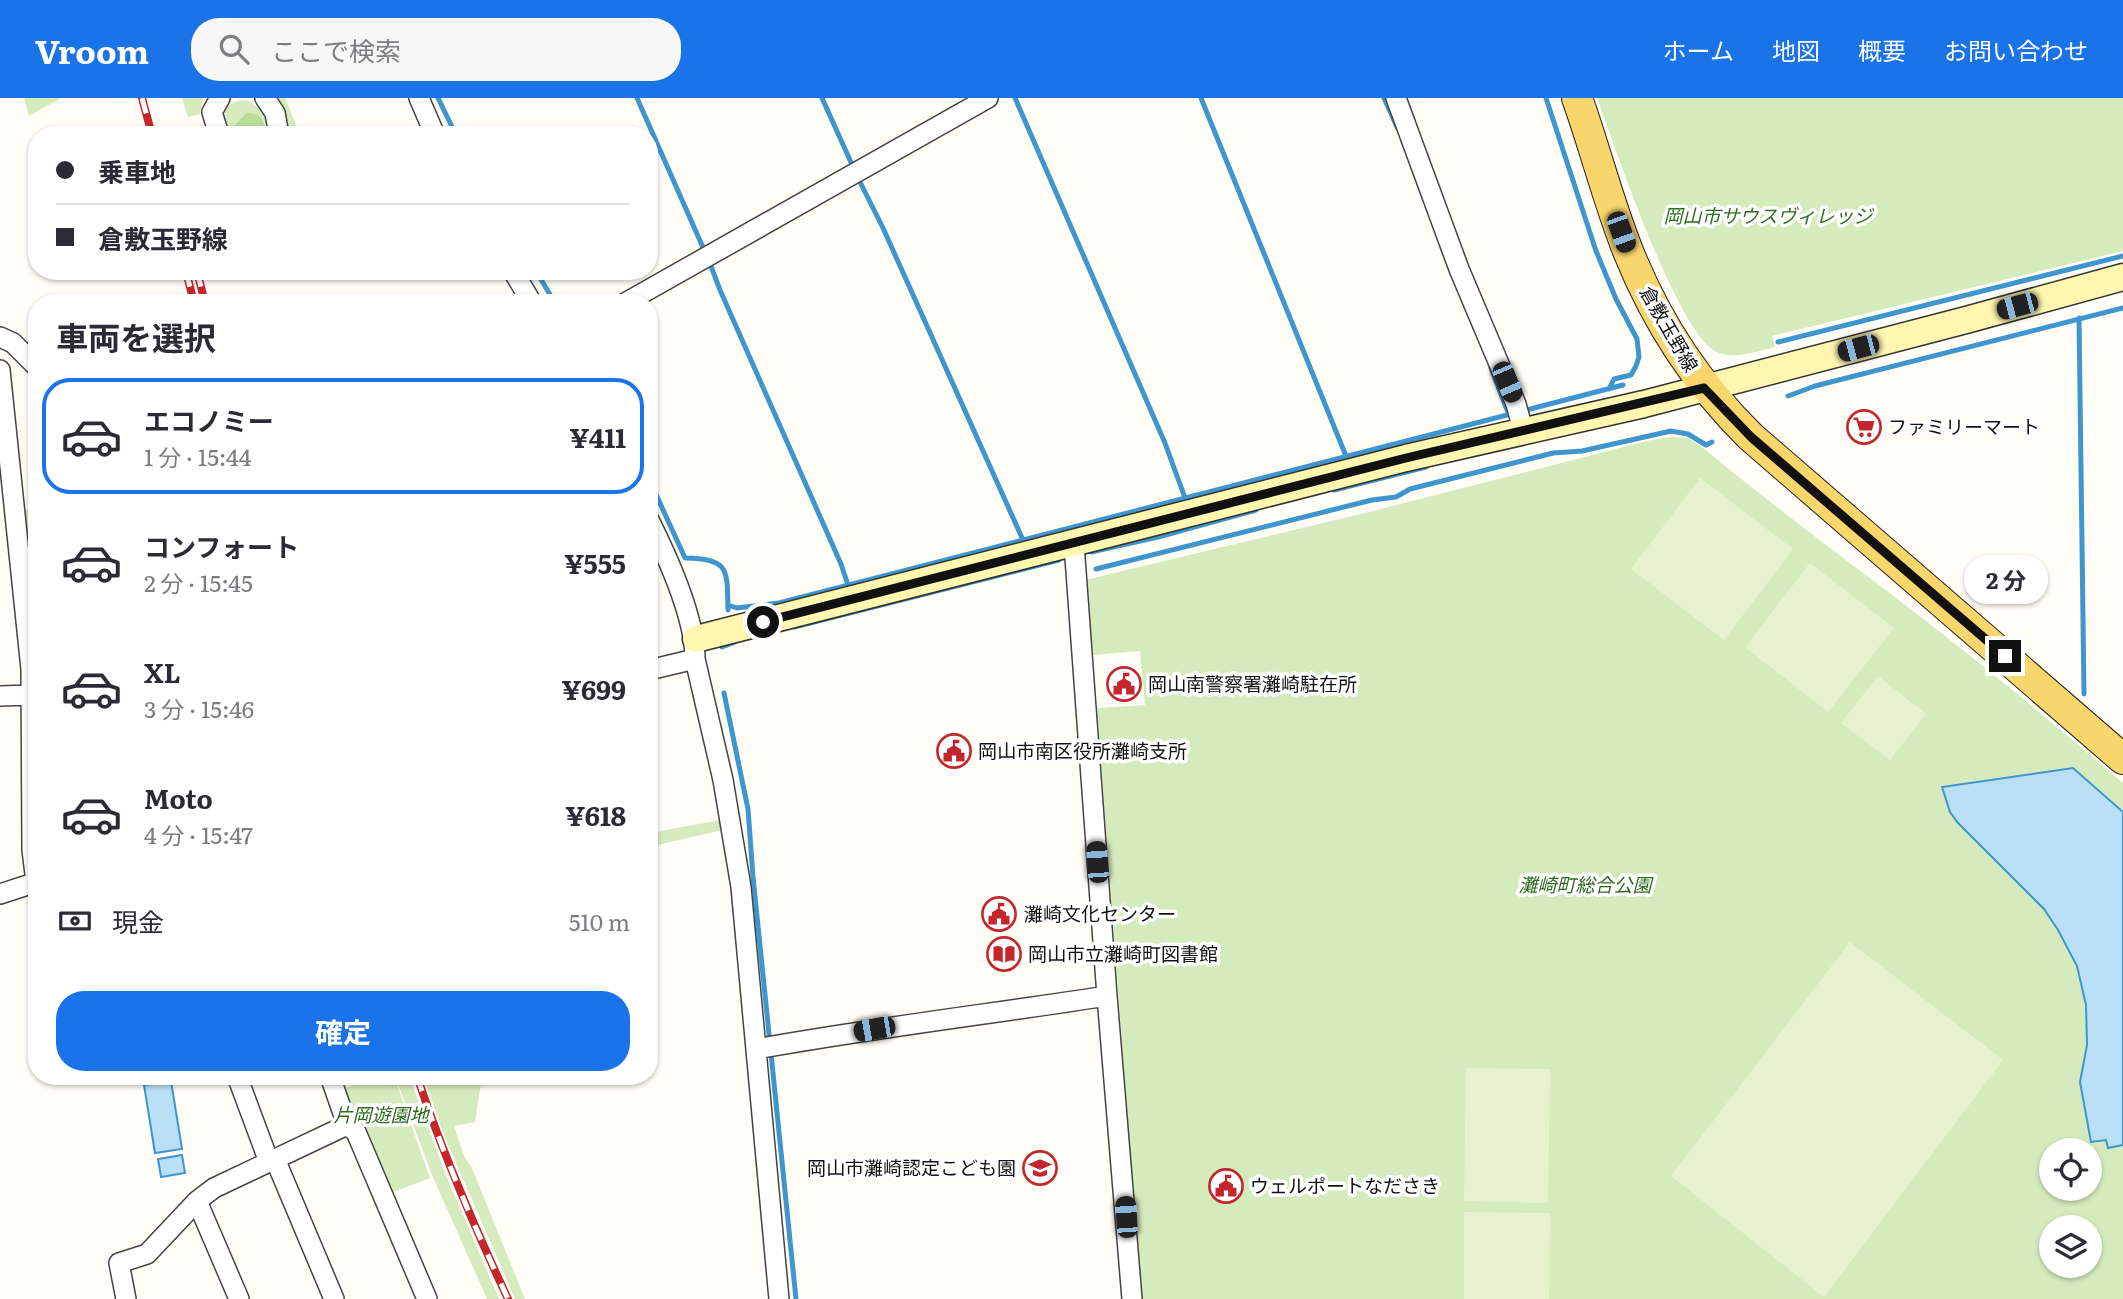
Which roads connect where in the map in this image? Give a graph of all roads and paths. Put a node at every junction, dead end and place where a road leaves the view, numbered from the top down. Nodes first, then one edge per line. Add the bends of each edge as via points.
1 (220, 98) edge
2 (265, 98) edge
3 (419, 98) edge
4 (988, 98) edge
5 (1396, 98) edge
6 (1577, 98) edge
7 (216, 126) edge
8 (277, 126) edge
9 (431, 126) edge
10 (2123, 277) edge
11 (641, 294) edge
12 (0, 337) edge
13 (28, 358) edge
14 (0, 370) edge
15 (1704, 388) junction
16 (1520, 418) junction
17 (658, 538) edge
18 (1074, 544) junction
19 (28, 640) edge
20 (696, 649) junction
21 (658, 666) edge
22 (28, 695) edge
23 (0, 696) edge
24 (2123, 759) edge
25 (28, 885) edge
26 (0, 894) edge
27 (1107, 996) junction
28 (765, 1047) junction
29 (241, 1085) edge
30 (333, 1085) edge
31 (347, 1125) junction
32 (272, 1161) junction
33 (197, 1201) junction
34 (127, 1299) edge
35 (239, 1299) edge
36 (334, 1299) edge
37 (427, 1299) edge
38 (779, 1299) edge
39 (1132, 1299) edge

1 - 7 street via 212,113
2 - 8 street
3 - 9 street
4 - 11 street
5 - 16 street
6 - 15 main road, 倉敷玉野線 via 1642,284
10 - 15 street
12 - 13 street
14 - 19 street
15 - 16 street via 1583,418
15 - 24 main road, 倉敷玉野線 via 1751,437
16 - 18 street
17 - 20 street
18 - 20 street
18 - 27 street
20 - 21 street
20 - 28 street via 740,878
22 - 23 street
25 - 26 street
27 - 28 street
27 - 39 street
28 - 38 street
29 - 32 street
30 - 31 street
31 - 32 street
31 - 37 street via 356,1132
32 - 33 street
32 - 36 street
33 - 34 street via 147,1254 119,1263
33 - 35 street

